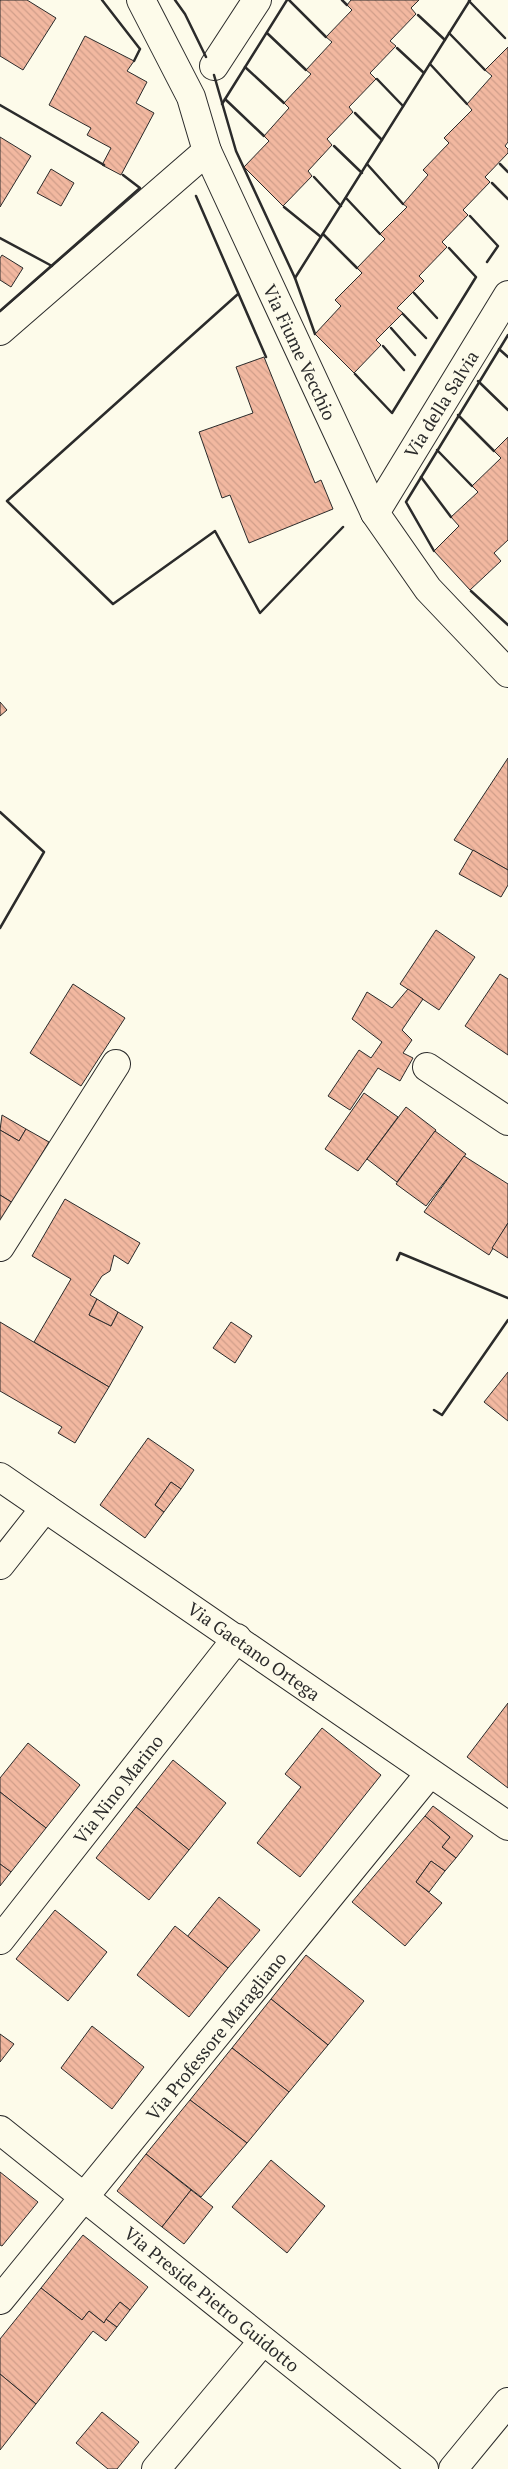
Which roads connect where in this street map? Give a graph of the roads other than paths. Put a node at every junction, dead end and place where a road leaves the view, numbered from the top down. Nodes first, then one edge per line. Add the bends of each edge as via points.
1 (141, 0) edge
2 (257, 0) edge
3 (214, 66) dead end
4 (207, 151) junction
5 (508, 295) edge
6 (0, 331) edge
7 (375, 513) junction
8 (508, 674) edge
9 (116, 1064) dead end
10 (427, 1067) dead end
11 (508, 1121) edge
12 (0, 1247) edge
13 (0, 1476) edge
14 (45, 1508) junction
15 (0, 1565) edge
16 (237, 1638) junction
17 (430, 1772) junction
18 (508, 1826) edge
19 (0, 1940) edge
20 (0, 2130) edge
21 (85, 2198) junction
22 (0, 2300) edge
23 (263, 2340) junction
24 (508, 2402) edge
25 (156, 2469) edge
26 (424, 2469) edge
27 (453, 2469) edge

1 - 4 street, Via Fiume Vecchio via 191,97
2 - 3 street
4 - 6 street
4 - 7 street, Via Fiume Vecchio
5 - 7 street, Via della Salvia
7 - 8 street, Via Fiume Vecchio via 428,589
9 - 12 street
10 - 11 street
13 - 14 street, Via Gaetano Ortega
14 - 15 street
14 - 16 street, Via Gaetano Ortega
16 - 17 street, Via Gaetano Ortega
16 - 19 street, Via Nino Marino
17 - 18 street, Via Gaetano Ortega
17 - 21 street, Via Professore Maragliano
20 - 21 street, Via Preside Pietro Guidotto
21 - 22 street, Via Professore Maragliano
21 - 23 street, Via Preside Pietro Guidotto
23 - 25 street
23 - 26 street, Via Preside Pietro Guidotto
24 - 27 street

